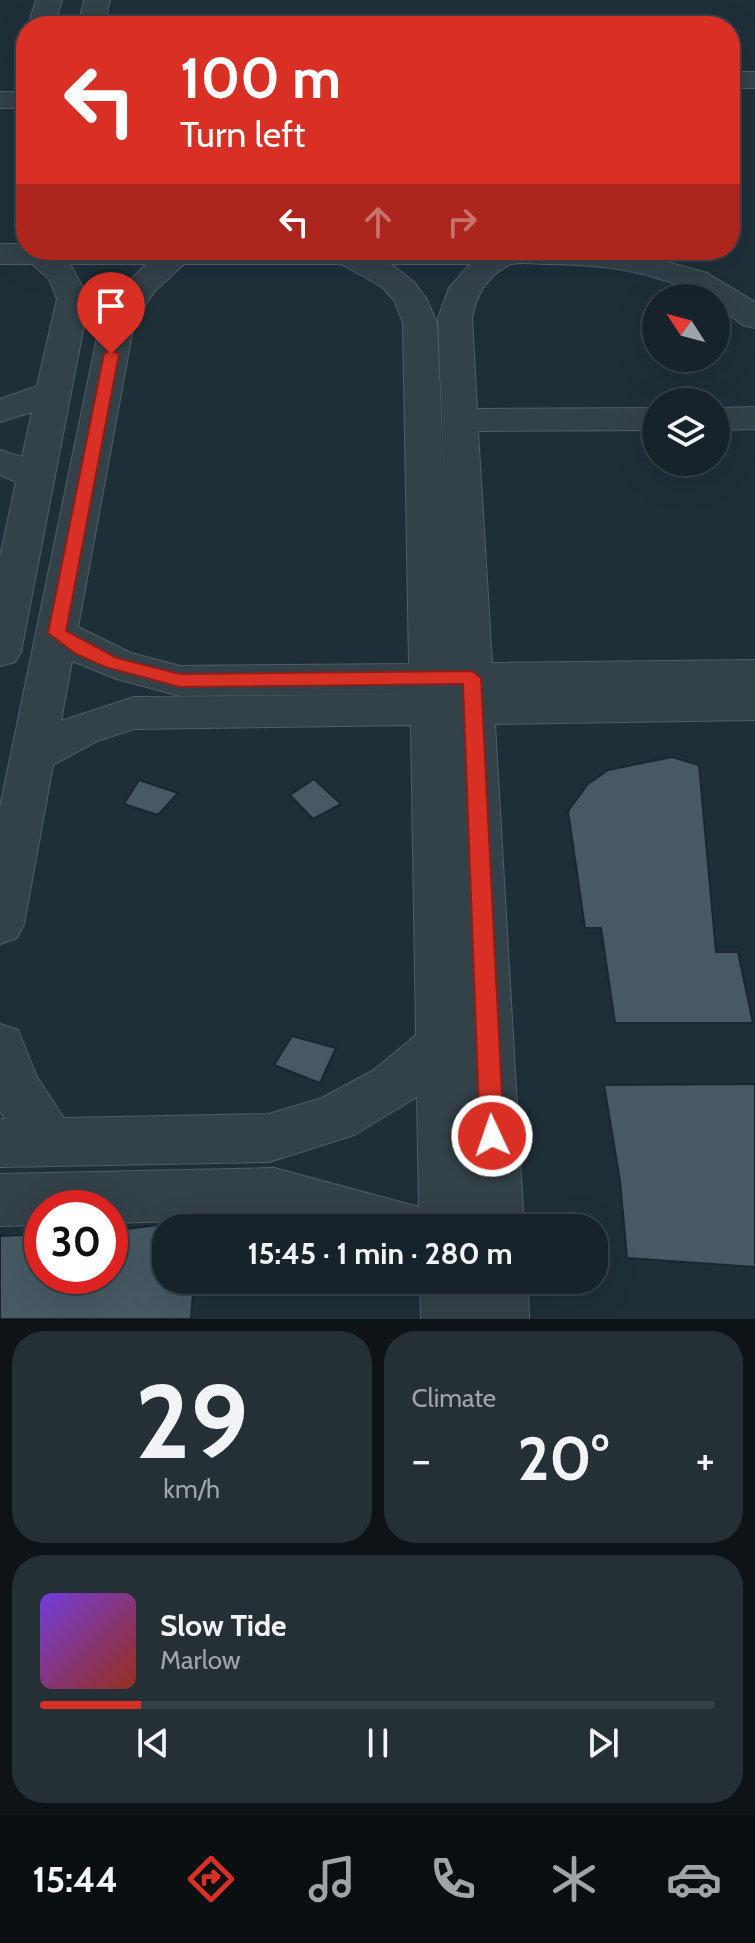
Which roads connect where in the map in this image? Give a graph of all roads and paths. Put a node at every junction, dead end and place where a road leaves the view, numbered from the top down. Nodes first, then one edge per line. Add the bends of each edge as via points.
1 (51, 260) edge
2 (169, 260) edge
3 (358, 260) edge
4 (497, 260) edge
5 (622, 260) edge
6 (715, 260) edge
7 (746, 273) dead end
8 (755, 318) edge
9 (54, 392) junction
10 (0, 411) edge
11 (755, 418) edge
12 (642, 419) edge
13 (730, 419) edge
14 (460, 420) junction
15 (0, 461) edge
16 (36, 477) junction
17 (57, 633) junction
18 (0, 652) edge
19 (755, 675) edge
20 (452, 693) junction
21 (755, 705) edge
22 (33, 756) junction
23 (0, 924) edge
24 (0, 1046) edge
25 (440, 1046) junction
26 (25, 1142) edge
27 (0, 1200) edge
28 (354, 1214) edge
29 (447, 1214) edge
30 (495, 1214) edge
31 (449, 1294) edge
32 (499, 1294) edge
33 (450, 1319) edge
34 (500, 1319) edge

1 - 9 street via 69,282 73,299
2 - 17 street via 130,298 117,323
3 - 20 street via 391,276 416,306 420,323
4 - 14 street via 475,275 458,300
5 - 8 street via 662,266 719,291
6 - 7 street
9 - 10 street
9 - 16 street
11 - 13 street
12 - 14 street
14 - 20 street
15 - 16 street
16 - 18 street
17 - 20 street via 112,663 180,681
17 - 22 street
19 - 20 street
20 - 21 street
20 - 22 street via 134,713 63,736
20 - 25 street
20 - 30 street
22 - 23 street
24 - 26 street
25 - 26 street via 393,1086 335,1118 269,1138
25 - 29 street
27 - 28 street via 274,1193
31 - 33 street
32 - 34 street

